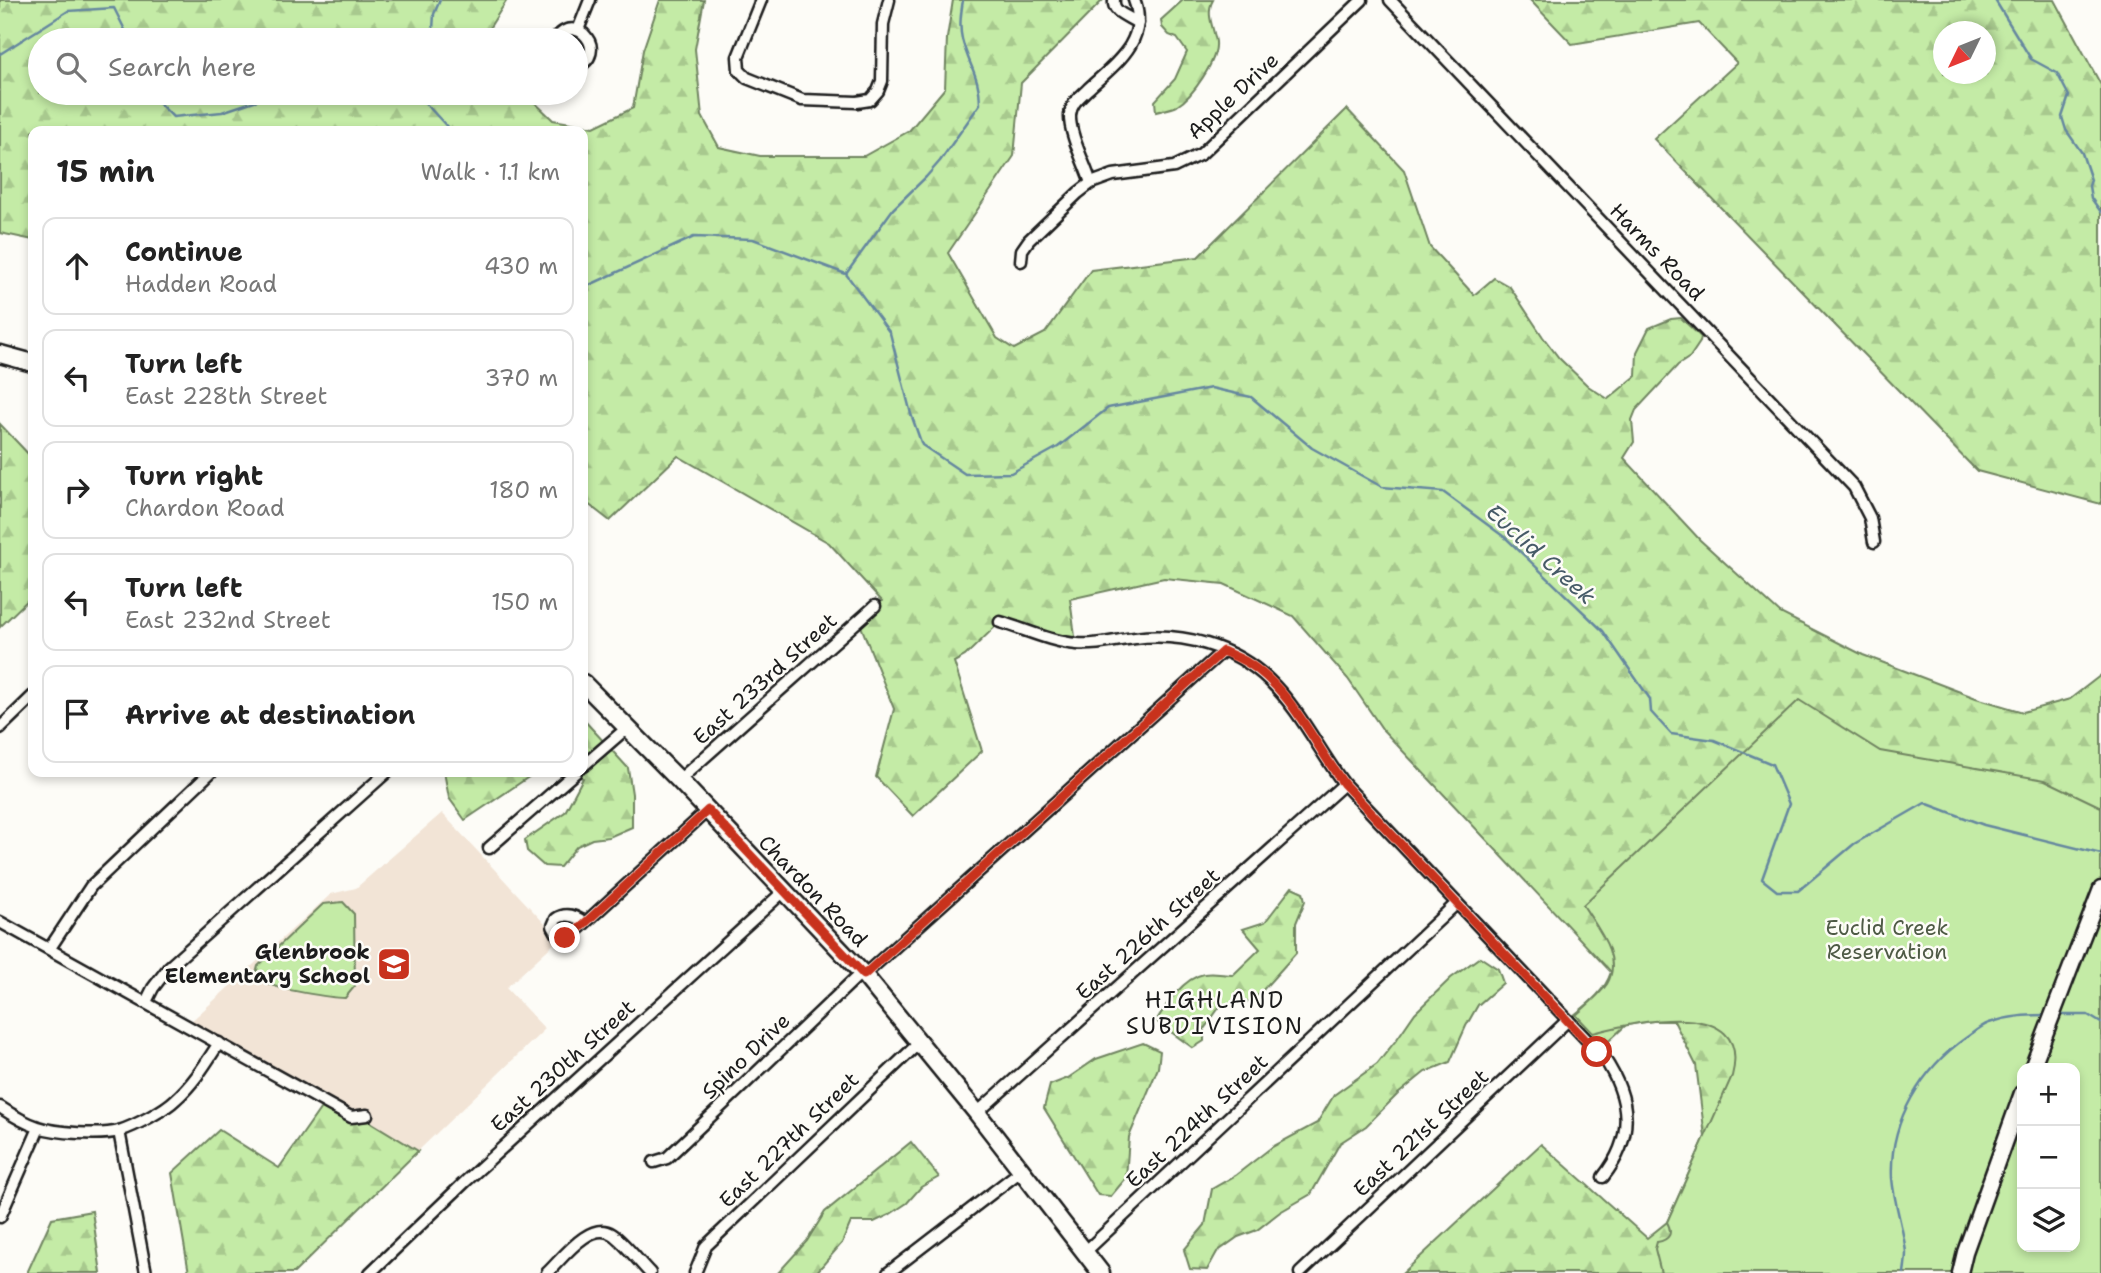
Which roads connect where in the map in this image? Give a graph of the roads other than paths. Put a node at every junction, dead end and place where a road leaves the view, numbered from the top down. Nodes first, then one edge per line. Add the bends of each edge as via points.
1 (590, 0) edge
2 (761, 0) edge
3 (889, 0) edge
4 (1114, 0) edge
5 (1135, 0) edge
6 (1362, 0) edge
7 (1391, 0) edge
8 (1138, 23) junction
9 (579, 28) edge
10 (588, 38) edge
11 (588, 57) edge
12 (1091, 183) junction
13 (1021, 261) dead end
14 (0, 354) edge
15 (28, 362) edge
16 (1874, 542) dead end
17 (876, 606) dead end
18 (1000, 622) dead end
19 (1223, 651) junction
20 (588, 688) edge
21 (28, 701) edge
22 (628, 727) junction
23 (0, 728) edge
24 (588, 762) edge
25 (206, 777) edge
26 (381, 777) edge
27 (570, 777) edge
28 (680, 780) junction
29 (1344, 784) junction
30 (708, 810) junction
31 (489, 848) dead end
32 (784, 891) junction
33 (2100, 893) edge
34 (1457, 903) junction
35 (0, 922) edge
36 (584, 923) dead end
37 (50, 948) junction
38 (863, 974) junction
39 (146, 1002) junction
40 (1568, 1020) junction
41 (920, 1042) junction
42 (219, 1043) junction
43 (2034, 1063) edge
44 (0, 1107) edge
45 (2017, 1107) edge
46 (977, 1113) junction
47 (367, 1115) dead end
48 (39, 1128) junction
49 (119, 1131) junction
50 (654, 1162) dead end
51 (1022, 1170) junction
52 (1603, 1177) dead end
53 (0, 1217) edge
54 (1085, 1252) junction
55 (146, 1273) edge
56 (370, 1273) edge
57 (547, 1273) edge
58 (650, 1273) edge
59 (695, 1273) edge
60 (888, 1273) edge
61 (1101, 1273) edge
62 (1300, 1273) edge
63 (1960, 1273) edge

1 - 9 street
2 - 3 street via 738,57 739,70 747,78 802,100 857,102 870,100 882,80 883,24
4 - 8 street via 1116,11
5 - 8 street
6 - 12 street, Apple Drive via 1195,158 1174,167 1113,175
7 - 16 street, Harms Road via 1854,487 1870,518
8 - 12 street via 1129,49 1072,108 1072,129
10 - 11 street
12 - 13 street, Apple Drive via 1029,240
14 - 15 main road
17 - 28 street, East 233rd Street
18 - 19 street via 1076,645 1165,635
19 - 29 street via 1248,663 1290,703
19 - 38 street, Spino Drive
20 - 22 main road, Chardon Road
21 - 23 street
22 - 24 street
22 - 28 main road, Chardon Road
25 - 37 street via 103,873
26 - 39 street via 169,967
27 - 31 street
28 - 30 main road, Chardon Road
29 - 34 street
29 - 46 street, East 226th Street
30 - 32 main road, Chardon Road
30 - 36 street
32 - 38 main road, Chardon Road
32 - 56 street, East 230th Street
33 - 43 street
34 - 40 street
34 - 54 street, East 224th Street
35 - 37 street
37 - 39 street
38 - 41 main road, Chardon Road
38 - 50 street, Spino Drive via 667,1158
39 - 42 street
40 - 52 street via 1604,1058 1624,1100 1623,1143
40 - 62 street, East 221st Street
41 - 46 main road, Chardon Road
41 - 59 street, East 227th Street via 706,1246
42 - 47 street via 351,1117
42 - 49 street via 175,1100
44 - 48 street
45 - 63 street
46 - 51 main road, Chardon Road
48 - 49 street
48 - 53 street
49 - 55 street
51 - 54 main road, Chardon Road
51 - 60 street
54 - 61 main road, Chardon Road
57 - 58 street via 586,1234 599,1230 612,1234

